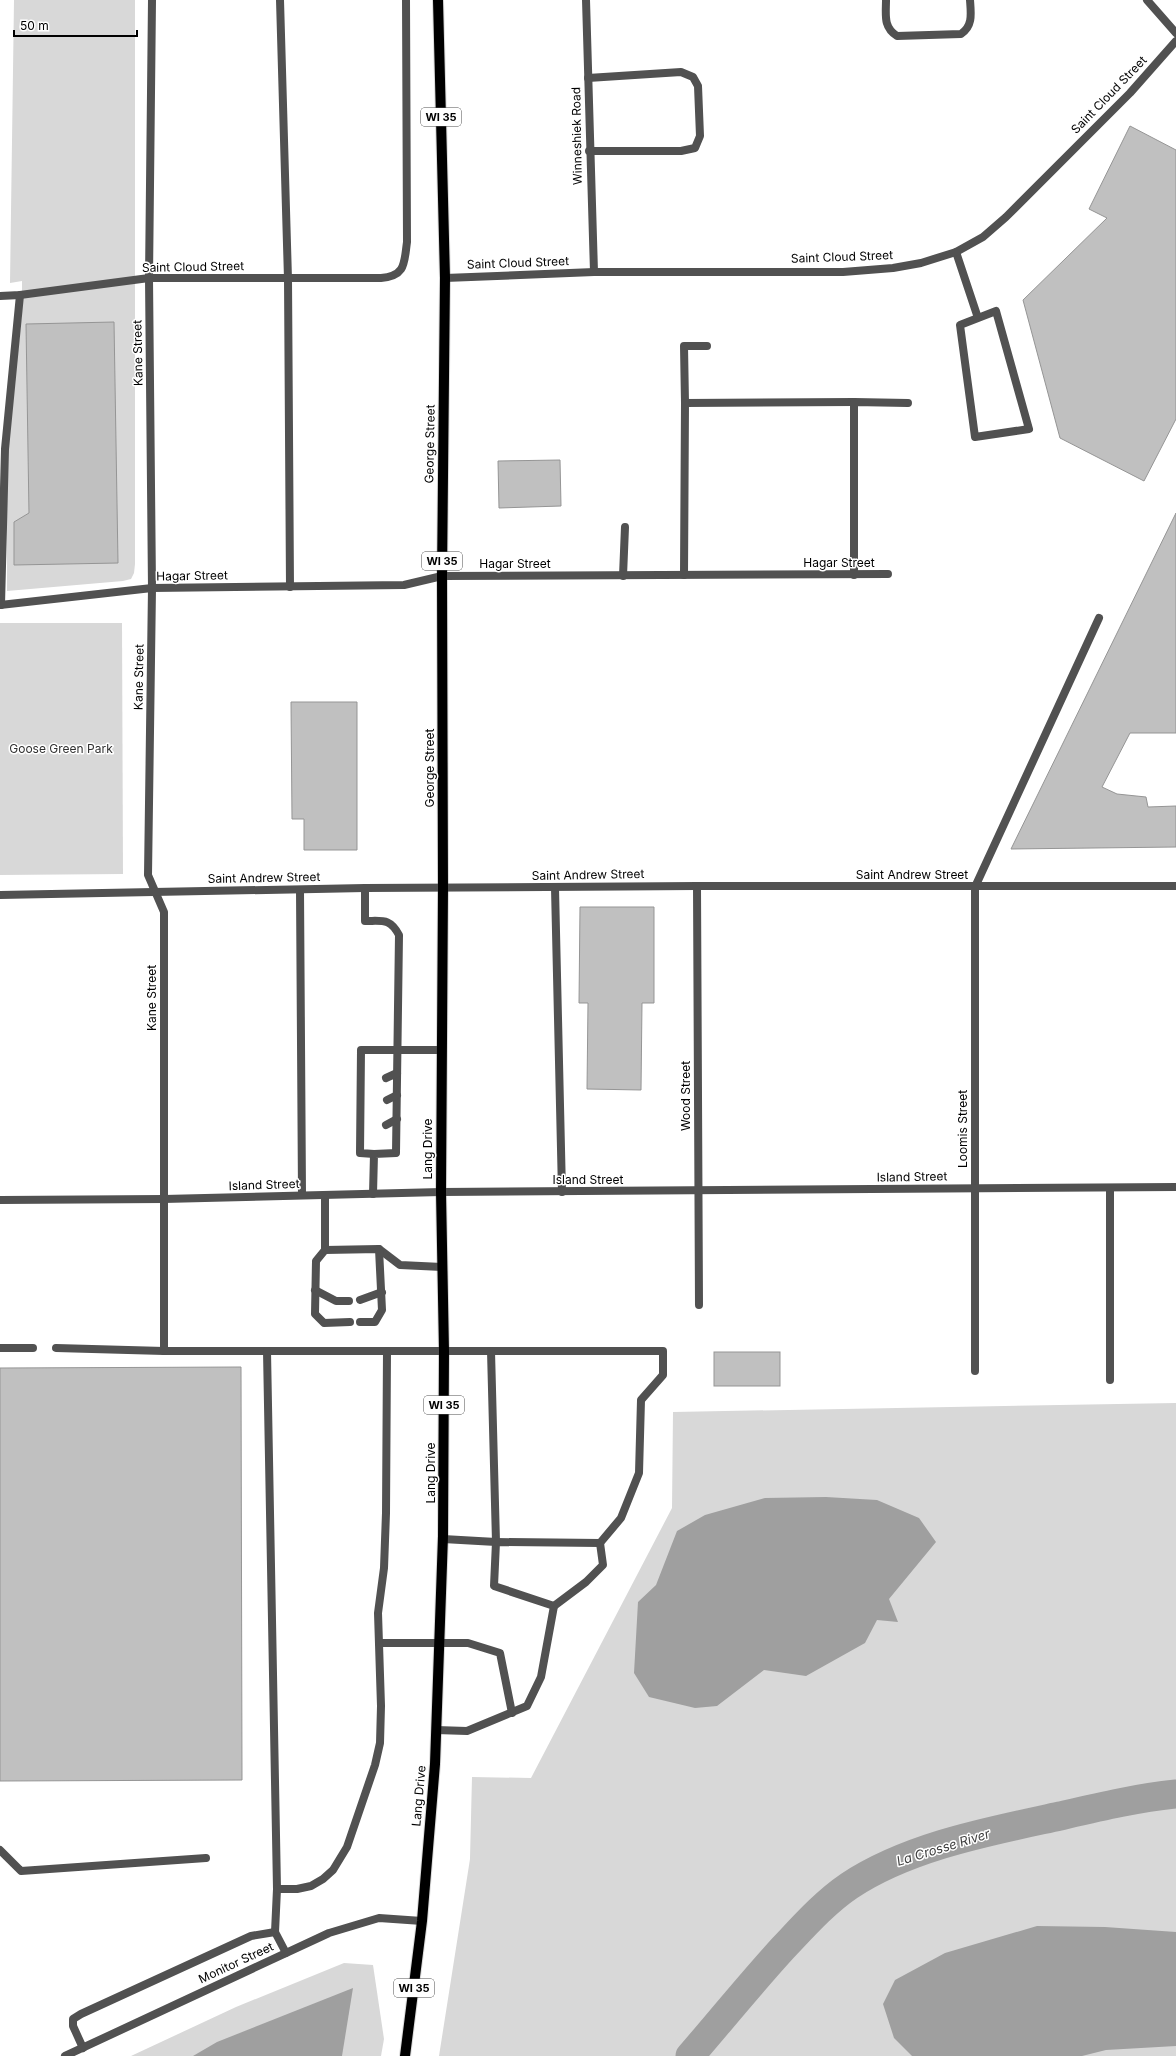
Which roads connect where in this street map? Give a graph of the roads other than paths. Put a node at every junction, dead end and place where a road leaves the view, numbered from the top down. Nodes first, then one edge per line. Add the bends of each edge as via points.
1 (152, 0) edge
2 (280, 0) edge
3 (406, 0) edge
4 (438, 0) edge
5 (586, 0) edge
6 (886, 0) edge
7 (970, 0) edge
8 (1147, 0) edge
9 (1176, 33) edge
10 (1176, 41) edge
11 (588, 78) junction
12 (589, 151) junction
13 (956, 252) junction
14 (594, 272) junction
15 (149, 278) junction
16 (445, 278) junction
17 (288, 279) junction
18 (20, 295) junction
19 (0, 296) edge
20 (978, 318) junction
21 (707, 346) dead end
22 (854, 402) junction
23 (685, 403) junction
24 (908, 403) dead end
25 (625, 527) dead end
26 (854, 574) junction
27 (888, 574) dead end
28 (684, 575) junction
29 (442, 576) junction
30 (623, 576) junction
31 (290, 586) junction
32 (152, 588) junction
33 (1, 605) edge
34 (1099, 618) dead end
35 (697, 886) junction
36 (1176, 886) edge
37 (975, 887) junction
38 (364, 888) junction
39 (443, 888) junction
40 (555, 888) junction
41 (300, 890) junction
42 (155, 891) junction
43 (0, 895) edge
44 (397, 1050) junction
45 (442, 1050) junction
46 (397, 1073) junction
47 (386, 1078) dead end
48 (397, 1095) junction
49 (387, 1100) dead end
50 (368, 1110) dead end
51 (360, 1114) junction
52 (397, 1120) junction
53 (386, 1125) dead end
54 (368, 1134) dead end
55 (360, 1138) junction
56 (374, 1154) junction
57 (975, 1188) junction
58 (1110, 1188) junction
59 (1176, 1188) edge
60 (441, 1192) junction
61 (562, 1192) junction
62 (699, 1192) junction
63 (373, 1194) junction
64 (325, 1195) junction
65 (302, 1196) junction
66 (164, 1199) junction
67 (0, 1200) edge
68 (379, 1249) junction
69 (325, 1250) junction
70 (442, 1267) junction
71 (315, 1290) junction
72 (382, 1292) junction
73 (360, 1300) dead end
74 (349, 1301) dead end
75 (699, 1305) dead end
76 (350, 1322) dead end
77 (360, 1322) dead end
78 (0, 1348) edge
79 (33, 1348) dead end
80 (56, 1348) dead end
81 (164, 1351) junction
82 (267, 1351) junction
83 (387, 1351) junction
84 (444, 1351) junction
85 (491, 1351) junction
86 (975, 1371) dead end
87 (1110, 1380) dead end
88 (443, 1539) junction
89 (496, 1542) junction
90 (600, 1543) junction
91 (554, 1606) junction
92 (440, 1642) junction
93 (379, 1643) junction
94 (512, 1713) junction
95 (436, 1730) junction
96 (0, 1850) edge
97 (206, 1858) dead end
98 (276, 1889) junction
99 (422, 1921) junction
100 (275, 1932) junction
101 (286, 1953) junction
102 (83, 2048) junction
103 (65, 2056) edge
104 (405, 2056) edge

1 - 15 street, Kane Street
2 - 17 street
3 - 17 street, Saint Cloud Street via 407,242 404,266 400,273 391,278
4 - 16 main road, George Street / WI 35
5 - 11 street, Winneshiek Road
6 - 7 street via 886,25 897,36 961,34 968,29 971,19
8 - 9 street
10 - 13 street, Saint Cloud Street via 1130,93 1006,217 983,237
11 - 12 street, Winneshiek Road
11 - 12 street via 681,72 693,77 698,86 700,136 695,148 681,151
12 - 14 street, Winneshiek Road
13 - 14 street, Saint Cloud Street via 892,268 843,272
13 - 20 street
14 - 16 street, Saint Cloud Street
15 - 17 street, Saint Cloud Street
15 - 18 street, Saint Cloud Street
15 - 32 street, Kane Street
16 - 29 main road, George Street / WI 35
17 - 31 street
18 - 19 street, Saint Cloud Street
18 - 33 street via 4,450
20 - 20 street via 996,311 1029,429 975,437 960,325
21 - 23 street via 684,346
22 - 23 street
22 - 24 street
22 - 26 street
23 - 28 street
25 - 30 street
26 - 27 street, Hagar Street
26 - 28 street, Hagar Street
28 - 30 street, Hagar Street
29 - 30 street, Hagar Street
29 - 31 street, Hagar Street via 404,585
29 - 39 main road, George Street / WI 35
31 - 32 street, Hagar Street
32 - 33 street, Hagar Street
32 - 42 street, Kane Street via 148,875
34 - 37 street
35 - 37 street, Saint Andrew Street
35 - 40 street, Saint Andrew Street
35 - 62 street, Wood Street
36 - 37 street, Saint Andrew Street
37 - 57 street, Loomis Street
38 - 39 street, Saint Andrew Street
38 - 41 street, Saint Andrew Street
38 - 44 street via 366,921 389,922 399,935
39 - 40 street, Saint Andrew Street
39 - 45 main road, Lang Drive / WI 35
40 - 61 street
41 - 42 street, Saint Andrew Street
41 - 65 street
42 - 43 street, Saint Andrew Street
42 - 66 street, Kane Street via 164,912
44 - 45 street
44 - 46 street
44 - 51 street via 361,1050 364,1090
45 - 60 main road, Lang Drive / WI 35
46 - 47 street
46 - 48 street
48 - 49 street
48 - 52 street
50 - 51 street
51 - 55 street
52 - 53 street
52 - 56 street via 396,1153
54 - 55 street
55 - 56 street via 360,1153
56 - 63 street
57 - 58 street, Island Street
57 - 62 street, Island Street
57 - 86 street, Loomis Street
58 - 59 street, Island Street
58 - 87 street
60 - 61 street, Island Street
60 - 63 street, Island Street
60 - 70 main road, Lang Drive / WI 35
61 - 62 street, Island Street
62 - 75 street, Wood Street
63 - 64 street, Island Street
64 - 65 street, Island Street
64 - 69 street
65 - 66 street, Island Street
66 - 67 street, Island Street
66 - 81 street, Kane Street
68 - 69 street
68 - 70 street via 400,1265
68 - 72 street
69 - 71 street via 316,1261
70 - 84 main road, Lang Drive / WI 35
71 - 74 street via 336,1301
71 - 76 street via 315,1314 324,1323
72 - 73 street
72 - 77 street via 382,1310 375,1322
78 - 79 street
80 - 81 street
81 - 82 street
82 - 83 street
82 - 98 street
83 - 84 street
83 - 93 street via 386,1514 384,1568 378,1613
84 - 85 street
84 - 88 main road, Lang Drive / WI 35
85 - 89 street
85 - 90 street via 662,1351 663,1375 641,1400 639,1473 621,1518
88 - 89 street
88 - 92 main road, Lang Drive / WI 35
89 - 90 street
89 - 91 street via 494,1586
90 - 91 street via 603,1565 586,1582
91 - 94 street via 541,1677 527,1706
92 - 93 street
92 - 94 street via 468,1643 500,1653
92 - 95 main road, Lang Drive / WI 35
93 - 98 street via 380,1743 347,1847 333,1870 324,1879 312,1886
94 - 95 street via 467,1731
95 - 99 main road, Lang Drive / WI 35
96 - 97 street via 21,1871
98 - 100 street
99 - 101 street, Monitor Street via 379,1918 329,1932
99 - 104 main road, Lang Drive / WI 35
100 - 101 street
100 - 102 street via 251,1936 77,2016 73,2019 73,2026
101 - 102 street, Monitor Street
102 - 103 street, Monitor Street

